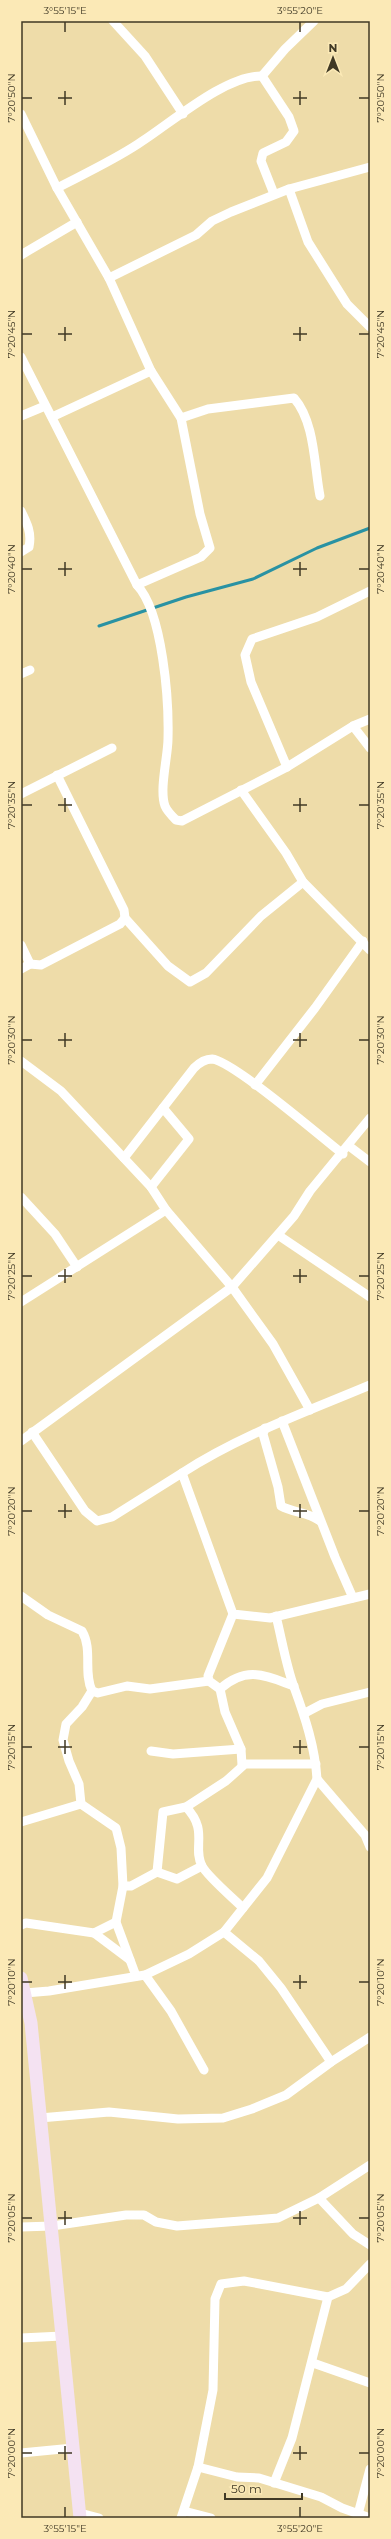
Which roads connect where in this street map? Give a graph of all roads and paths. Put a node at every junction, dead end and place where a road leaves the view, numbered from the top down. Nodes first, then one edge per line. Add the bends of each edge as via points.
1 (113, 21) edge
2 (314, 21) edge
3 (262, 76) junction
4 (21, 114) edge
5 (183, 114) junction
6 (370, 167) edge
7 (57, 188) junction
8 (289, 189) junction
9 (274, 194) junction
10 (78, 222) junction
11 (21, 255) edge
12 (109, 278) junction
13 (366, 315) edge
14 (370, 326) edge
15 (21, 357) edge
16 (151, 371) junction
17 (45, 406) junction
18 (21, 416) edge
19 (52, 417) junction
20 (181, 418) junction
21 (320, 496) dead end
22 (21, 511) edge
23 (21, 552) edge
24 (137, 585) junction
25 (370, 591) edge
26 (370, 719) edge
27 (353, 726) junction
28 (112, 748) dead end
29 (370, 748) edge
30 (287, 767) junction
31 (58, 775) junction
32 (241, 790) junction
33 (21, 794) edge
34 (303, 882) junction
35 (125, 918) junction
36 (363, 941) junction
37 (21, 945) edge
38 (370, 950) edge
39 (30, 964) junction
40 (21, 969) edge
41 (21, 1061) edge
42 (255, 1085) junction
43 (163, 1108) junction
44 (370, 1118) edge
45 (349, 1146) junction
46 (343, 1154) junction
47 (124, 1158) junction
48 (370, 1162) edge
49 (151, 1187) junction
50 (21, 1197) edge
51 (166, 1210) junction
52 (278, 1235) junction
53 (77, 1267) junction
54 (232, 1287) junction
55 (370, 1297) edge
56 (21, 1302) edge
57 (370, 1385) edge
58 (310, 1410) junction
59 (282, 1421) junction
60 (265, 1428) junction
61 (32, 1432) junction
62 (21, 1441) edge
63 (182, 1473) junction
64 (322, 1522) junction
65 (370, 1594) edge
66 (21, 1596) edge
67 (353, 1598) junction
68 (233, 1614) junction
69 (276, 1616) junction
70 (209, 1681) junction
71 (294, 1686) junction
72 (220, 1689) junction
73 (92, 1691) junction
74 (370, 1692) edge
75 (305, 1713) junction
76 (241, 1750) junction
77 (151, 1751) dead end
78 (316, 1764) junction
79 (242, 1765) junction
80 (317, 1779) junction
81 (81, 1804) junction
82 (186, 1808) junction
83 (21, 1822) edge
84 (370, 1847) edge
85 (202, 1866) junction
86 (157, 1872) junction
87 (123, 1886) junction
88 (243, 1908) junction
89 (116, 1922) junction
90 (21, 1925) edge
91 (224, 1932) junction
92 (94, 1933) junction
93 (132, 1961) junction
94 (140, 1975) junction
95 (21, 1978) edge
96 (25, 1993) junction
97 (370, 2037) edge
98 (331, 2062) junction
99 (204, 2070) dead end
100 (40, 2118) junction
101 (370, 2165) edge
102 (319, 2198) junction
103 (52, 2226) junction
104 (21, 2227) edge
105 (370, 2245) edge
106 (370, 2264) edge
107 (328, 2297) junction
108 (62, 2336) junction
109 (21, 2338) edge
110 (313, 2363) junction
111 (370, 2383) edge
112 (73, 2448) junction
113 (21, 2453) edge
114 (198, 2467) junction
115 (370, 2469) edge
116 (274, 2483) junction
117 (80, 2515) edge
118 (182, 2515) edge
119 (357, 2516) edge
120 (99, 2518) edge
121 (211, 2518) edge
122 (370, 2518) edge

1 - 5 street via 145,56
2 - 3 street
3 - 5 street via 251,76 224,85
3 - 9 street via 289,117 294,131 286,142 263,153 261,161
4 - 7 street
5 - 7 street via 136,145
6 - 8 street
7 - 10 street
8 - 9 street
8 - 13 street via 308,242 347,304
9 - 12 street via 212,221 196,235
10 - 11 street
10 - 12 street
12 - 16 street
13 - 14 street
15 - 17 street
16 - 19 street
16 - 20 street
17 - 18 street
17 - 19 street
19 - 24 street
20 - 21 street via 208,409 294,398 302,406 309,432
20 - 24 street via 200,514 210,548 201,557
22 - 23 street via 29,527 30,540 29,547
24 - 32 street via 145,594 155,621 167,703 168,738 164,798 168,812 176,820 182,821
25 - 30 street via 318,617 252,639 245,655 251,682
26 - 27 street
27 - 29 street
27 - 30 street
28 - 31 street
30 - 32 street
31 - 33 street
31 - 35 street via 124,910
32 - 34 street via 286,853
34 - 35 street via 261,916 206,974 190,982 168,966
34 - 36 street
35 - 39 street via 120,924 41,965
36 - 38 street
36 - 42 street
37 - 39 street
39 - 40 street
41 - 47 street via 60,1091
42 - 43 street via 219,1062 212,1059 201,1061
42 - 46 street
43 - 47 street
43 - 49 street via 189,1139
44 - 45 street
45 - 46 street
45 - 48 street
46 - 52 street via 310,1191
47 - 49 street
49 - 51 street
50 - 53 street via 55,1234
51 - 53 street
51 - 54 street
52 - 54 street
52 - 55 street
53 - 56 street
54 - 58 street via 273,1344
54 - 61 street
57 - 58 street
58 - 59 street
59 - 60 street
59 - 64 street
60 - 63 street via 215,1452
60 - 64 street via 263,1434 281,1506 311,1514
61 - 62 street
61 - 63 street via 85,1511 97,1521 112,1517
63 - 68 street
64 - 67 street
65 - 67 street
66 - 73 street via 48,1615 82,1631 88,1647 88,1684
67 - 69 street
68 - 69 street
68 - 70 street via 219,1652 208,1670
69 - 71 street
70 - 72 street
70 - 73 street via 150,1689 127,1686 98,1693
71 - 72 street via 262,1674 236,1678
71 - 75 street
72 - 76 street via 225,1712
73 - 81 street via 82,1707 66,1724 63,1740 79,1784
74 - 75 street via 322,1704
75 - 78 street
76 - 77 street via 173,1754
76 - 79 street
78 - 79 street
78 - 80 street
79 - 82 street via 226,1780
80 - 84 street via 365,1835
80 - 88 street via 267,1878
81 - 83 street
81 - 87 street via 116,1828 121,1848
82 - 85 street via 193,1816 199,1831
82 - 86 street via 163,1812
85 - 86 street via 177,1879
85 - 88 street
86 - 87 street via 131,1886
87 - 89 street
88 - 91 street
89 - 92 street
89 - 93 street
90 - 92 street via 26,1923
91 - 94 street via 189,1954
91 - 98 street via 259,1961 281,1988
92 - 93 street
93 - 94 street
94 - 96 street
94 - 99 street via 171,2011
95 - 96 main road
96 - 100 main road via 31,2023
97 - 98 street
98 - 100 street via 286,2094 223,2118 178,2119 109,2112
100 - 103 main road
101 - 102 street
102 - 103 street via 278,2218 177,2226 156,2222 144,2215 126,2215
102 - 105 street via 353,2234
103 - 104 street
103 - 108 main road
106 - 107 street via 346,2289
107 - 110 street
107 - 114 street via 244,2281 221,2284 217,2289 213,2390
108 - 109 street
108 - 112 main road
110 - 111 street
110 - 116 street via 292,2438
112 - 113 street
112 - 117 main road
114 - 116 street
114 - 118 street
115 - 119 street
116 - 119 street via 321,2497
117 - 120 street
118 - 121 street
119 - 122 street

